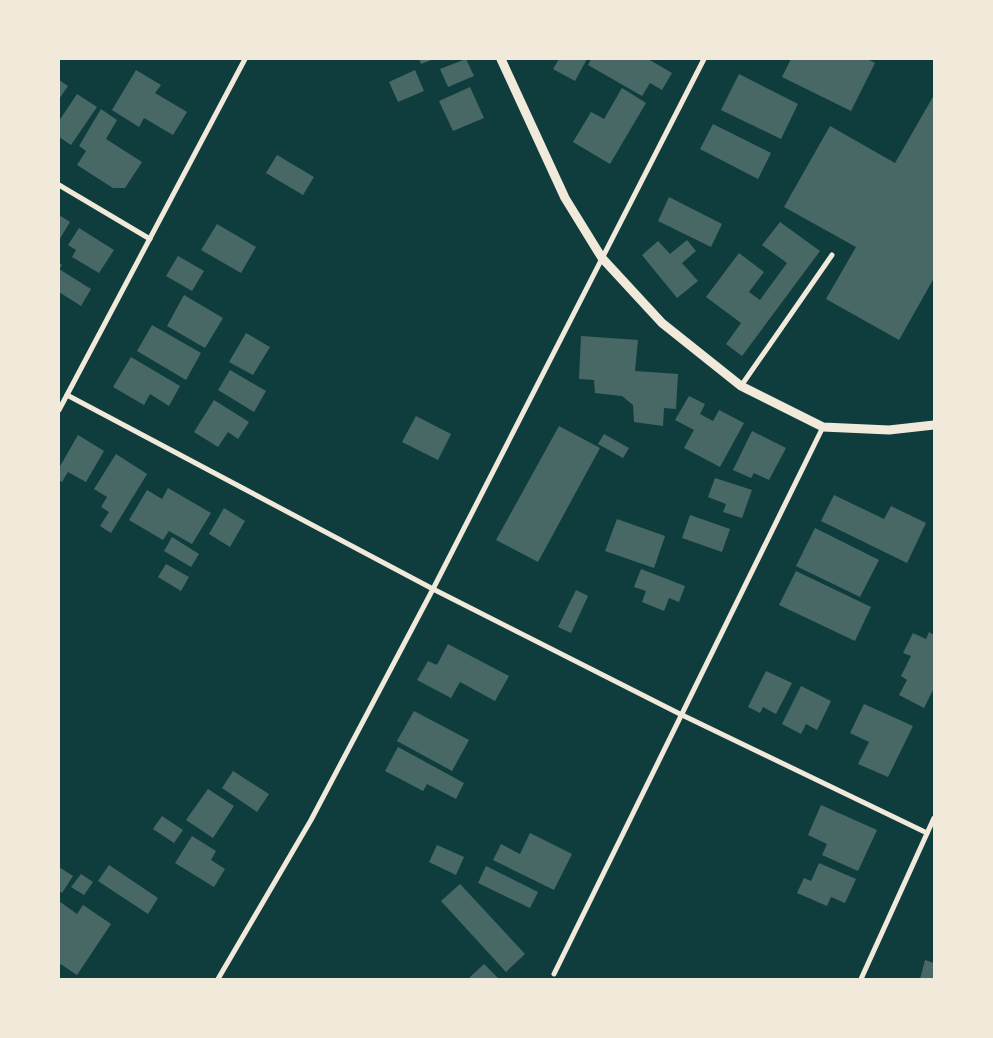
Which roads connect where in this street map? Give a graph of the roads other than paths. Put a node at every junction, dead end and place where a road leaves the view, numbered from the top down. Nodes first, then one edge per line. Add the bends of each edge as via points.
1 (245, 59) edge
2 (501, 59) edge
3 (704, 59) edge
4 (59, 185) edge
5 (150, 238) junction
6 (832, 255) dead end
7 (602, 258) junction
8 (741, 386) junction
9 (67, 394) junction
10 (59, 410) edge
11 (934, 426) edge
12 (823, 427) junction
13 (433, 589) junction
14 (680, 714) junction
15 (934, 818) edge
16 (927, 833) junction
17 (554, 974) dead end
18 (218, 979) edge
19 (862, 979) edge

1 - 5 street
2 - 7 street via 565,198
3 - 7 street
4 - 5 street
5 - 9 street
6 - 8 street
7 - 8 street via 662,323
7 - 13 street
8 - 12 street
9 - 10 street
9 - 13 street
11 - 12 street via 889,430
12 - 14 street
13 - 14 street
13 - 18 street via 311,820
14 - 16 street
14 - 17 street
15 - 16 street
16 - 19 street

